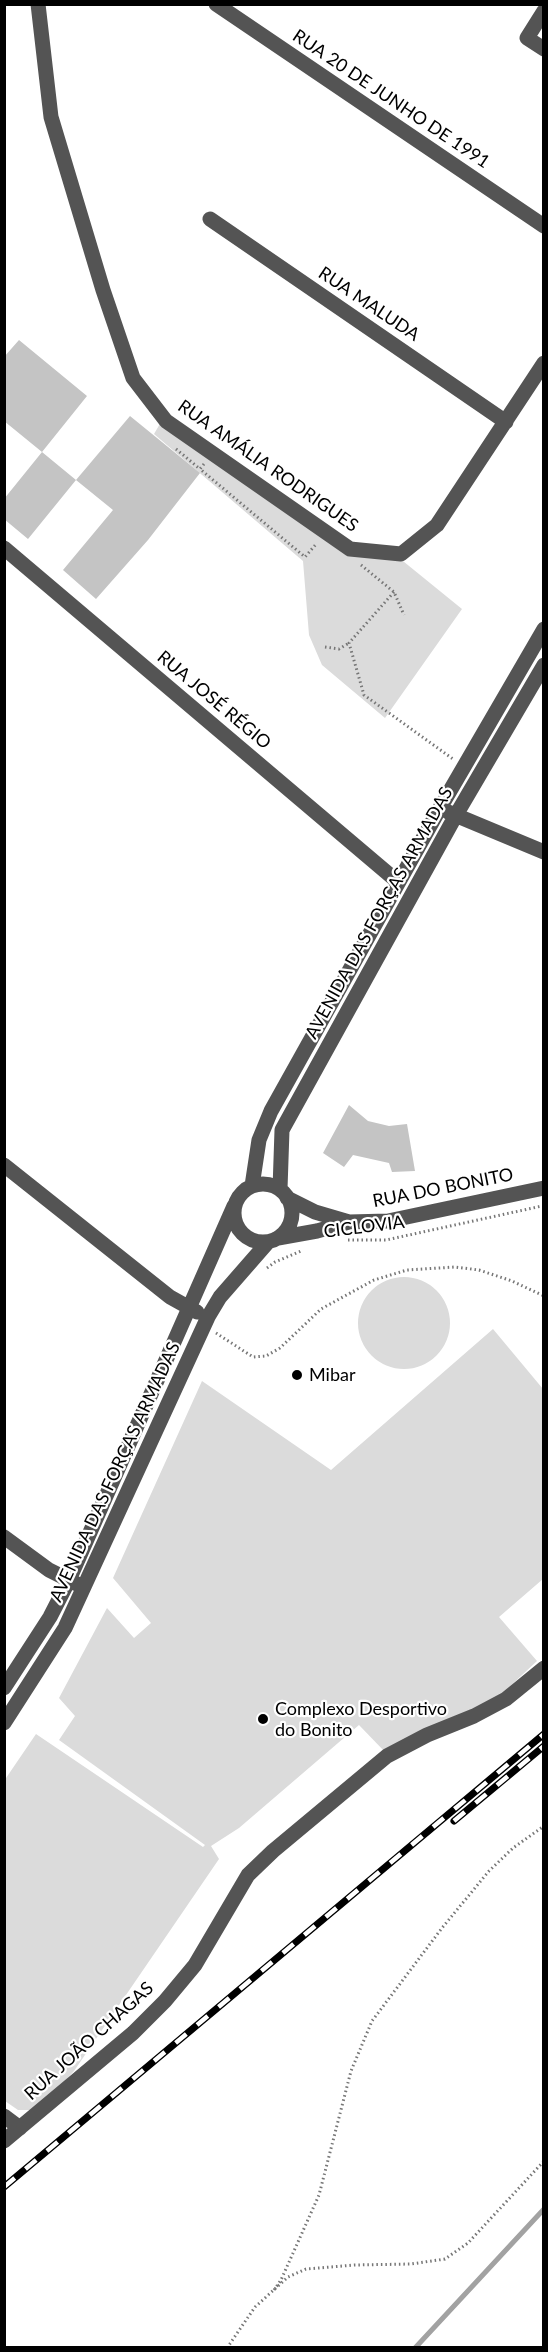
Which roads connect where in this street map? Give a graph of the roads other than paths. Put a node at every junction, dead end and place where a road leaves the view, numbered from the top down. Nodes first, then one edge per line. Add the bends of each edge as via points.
1 (39, 4) edge
2 (216, 4) edge
3 (543, 11) edge
4 (543, 49) edge
5 (210, 219) dead end
6 (543, 226) edge
7 (543, 363) edge
8 (506, 422) junction
9 (4, 548) edge
10 (543, 629) edge
11 (543, 665) edge
12 (440, 808) junction
13 (456, 815) junction
14 (543, 852) edge
15 (398, 882) junction
16 (4, 1165) edge
17 (252, 1186) junction
18 (543, 1188) edge
19 (284, 1193) junction
20 (234, 1206) junction
21 (349, 1222) junction
22 (273, 1240) junction
23 (190, 1308) junction
24 (208, 1317) junction
25 (4, 1537) edge
26 (69, 1580) junction
27 (84, 1587) junction
28 (543, 1668) edge
29 (4, 1688) edge
30 (4, 1723) edge
31 (4, 2116) edge
32 (20, 2128) junction
33 (4, 2141) edge

1 - 8 street, RUA AMÁLIA RODRIGUES via 51,117 103,290 133,378 166,421 350,549 401,554 437,525
2 - 6 street, RUA 20 DE JUNHO DE 1991
3 - 4 street via 527,38
5 - 8 street, RUA MALUDA
7 - 8 street, RUA AMÁLIA RODRIGUES
9 - 15 street, RUA JOSÉ RÉGIO
10 - 12 street, AVENIDA DAS FORÇAS ARMADAS
11 - 13 street, AVENIDA DAS FORÇAS ARMADAS
12 - 13 street
12 - 15 street, AVENIDA DAS FORÇAS ARMADAS
13 - 14 street
13 - 19 street, AVENIDA DAS FORÇAS ARMADAS via 282,1130
15 - 17 street, AVENIDA DAS FORÇAS ARMADAS via 290,1075 259,1140
16 - 23 street via 170,1297
17 - 19 street via 261,1184
17 - 20 street via 238,1197
18 - 21 street, RUA DO BONITO via 388,1221
19 - 21 street, RUA DO BONITO via 315,1212
19 - 22 street via 292,1215 290,1224
20 - 22 street via 241,1233 249,1239
20 - 23 street, AVENIDA DAS FORÇAS ARMADAS
21 - 22 street, RUA DO BONITO
22 - 24 street, AVENIDA DAS FORÇAS ARMADAS via 220,1297
23 - 24 street
23 - 26 street, AVENIDA DAS FORÇAS ARMADAS
24 - 27 street, AVENIDA DAS FORÇAS ARMADAS
25 - 26 street
26 - 27 street
26 - 29 street, AVENIDA DAS FORÇAS ARMADAS
27 - 30 street, AVENIDA DAS FORÇAS ARMADAS via 65,1628
28 - 32 street, RUA JOÃO CHAGAS via 506,1699 387,1756 273,1851 248,1875 195,1965 165,2001
31 - 32 street
32 - 33 street, RUA JOÃO CHAGAS

